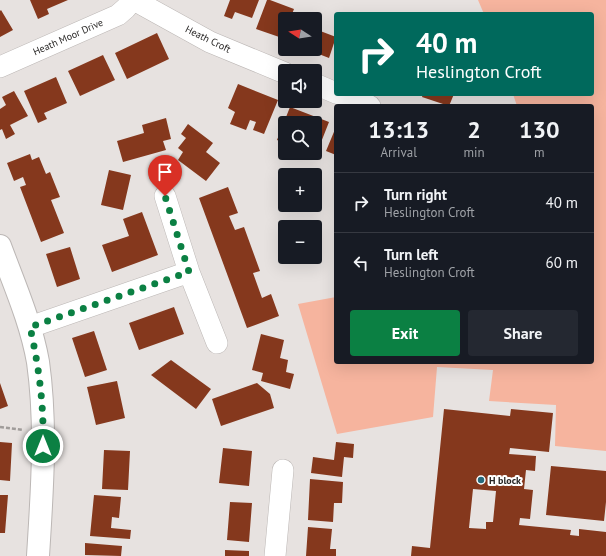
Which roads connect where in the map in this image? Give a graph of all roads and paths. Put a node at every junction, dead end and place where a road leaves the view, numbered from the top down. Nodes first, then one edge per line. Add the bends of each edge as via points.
1 (133, 0) edge
2 (0, 67) edge
3 (278, 70) edge
4 (322, 87) edge
5 (334, 92) edge
6 (344, 96) edge
7 (365, 104) edge
8 (165, 196) dead end
9 (0, 246) edge
10 (189, 272) junction
11 (30, 327) junction
12 (217, 343) dead end
13 (283, 470) dead end
14 (38, 556) edge
15 (275, 556) edge

1 - 2 street, Heath Moor Drive via 118,14
1 - 3 street, Heath Croft via 210,42
4 - 5 street
6 - 7 street
8 - 10 street
9 - 11 street
10 - 11 street
10 - 12 street
11 - 14 street via 38,361 43,432
13 - 15 street

